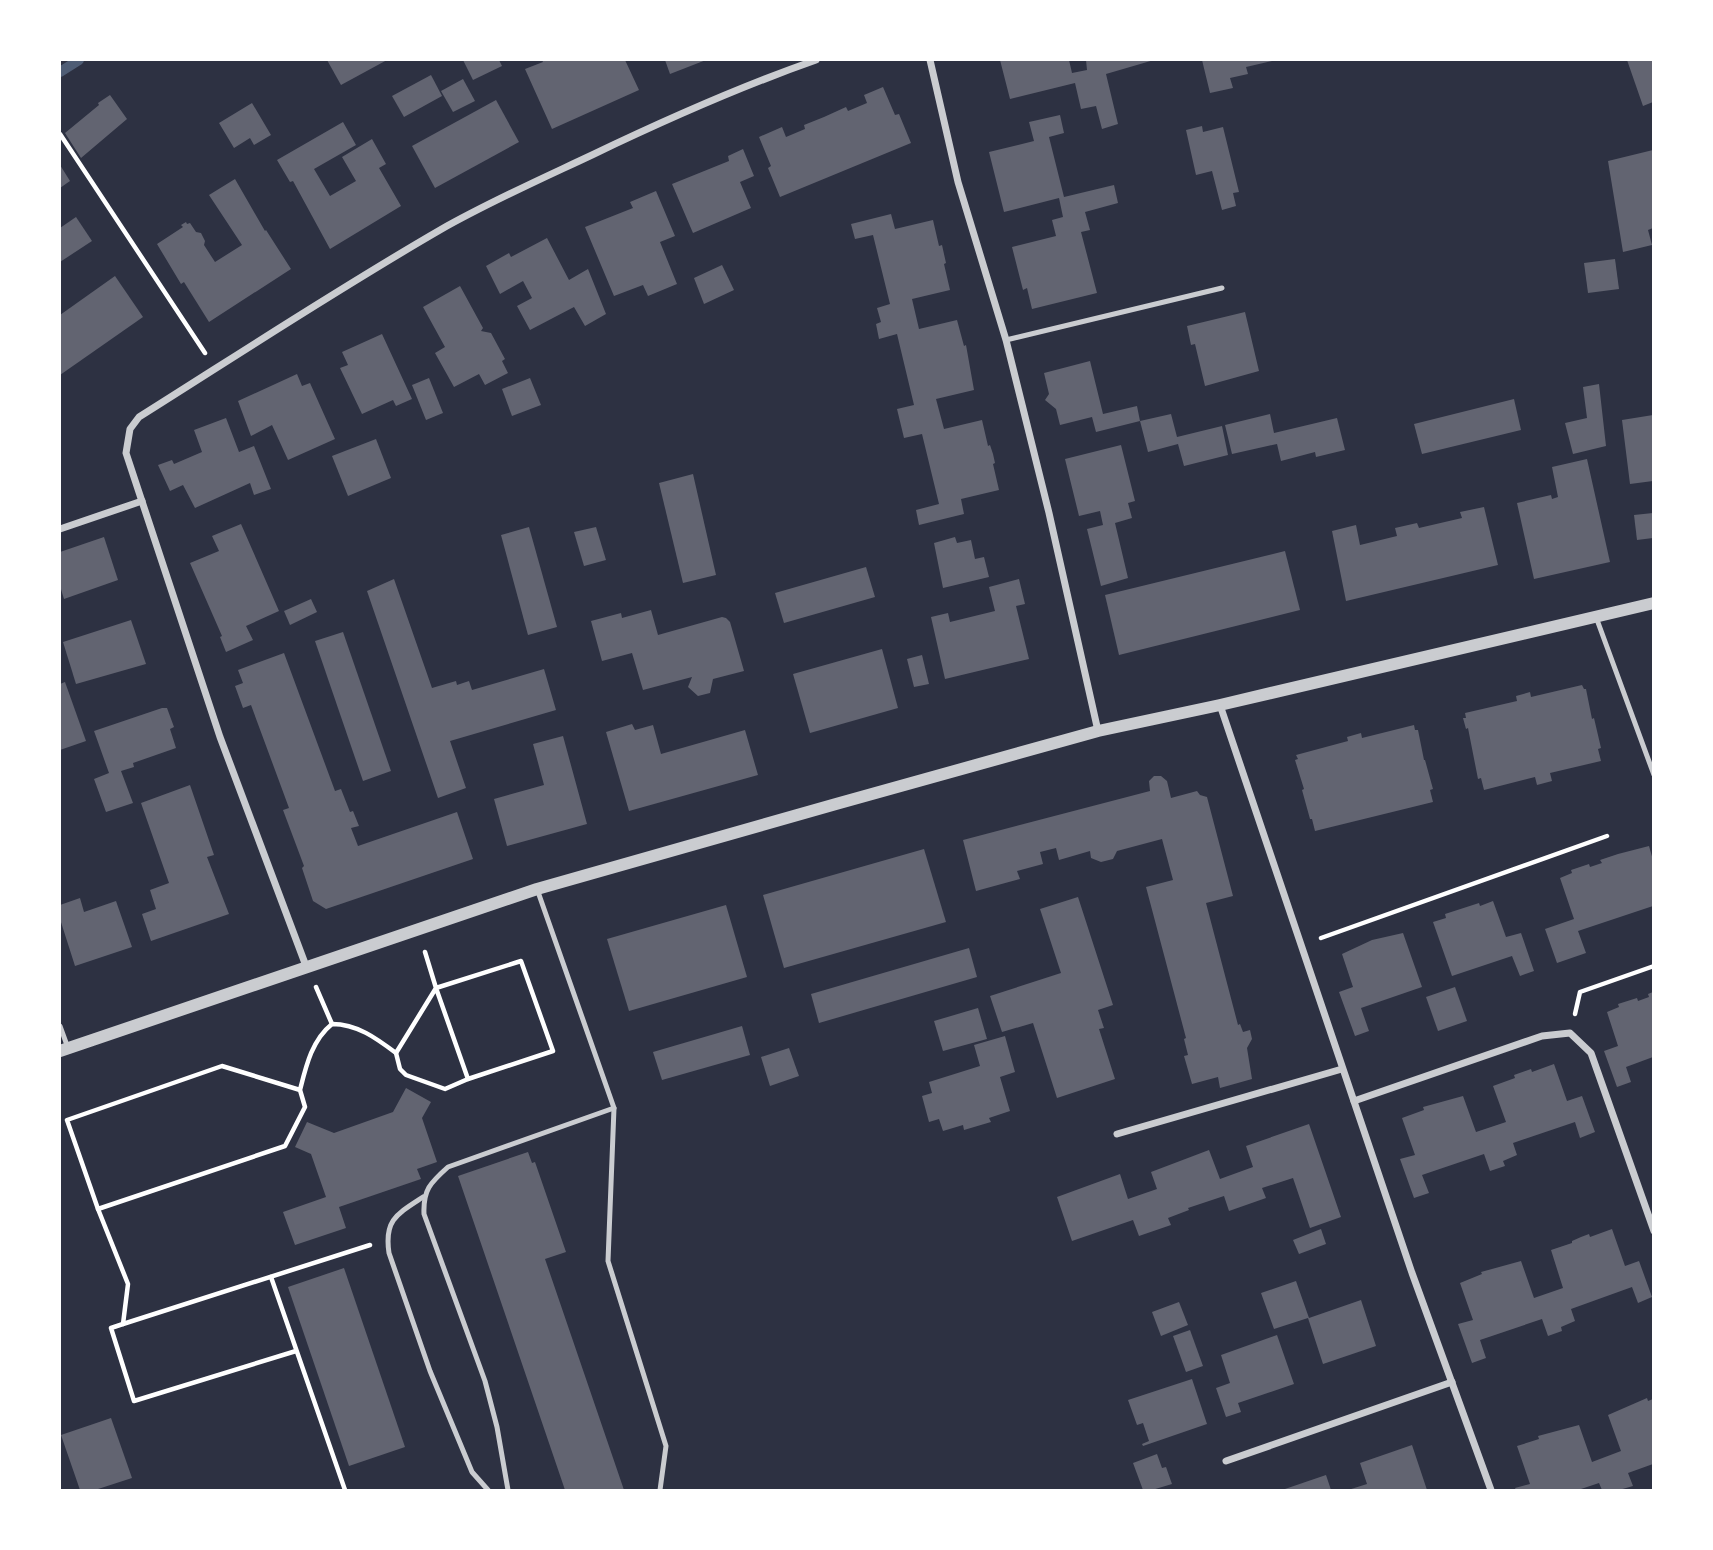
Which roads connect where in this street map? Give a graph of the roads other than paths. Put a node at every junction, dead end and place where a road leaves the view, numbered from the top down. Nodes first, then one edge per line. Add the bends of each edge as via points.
1 (816, 60) edge
2 (930, 60) edge
3 (1222, 288) dead end
4 (1006, 341) junction
5 (142, 501) junction
6 (60, 529) edge
7 (1654, 603) edge
8 (1596, 617) junction
9 (1220, 705) junction
10 (1098, 731) junction
11 (1654, 775) edge
12 (537, 889) junction
13 (306, 966) junction
14 (60, 1026) edge
15 (64, 1050) edge
16 (1342, 1069) junction
17 (1354, 1101) junction
18 (614, 1108) junction
19 (1117, 1134) dead end
20 (423, 1197) junction
21 (1654, 1231) edge
22 (1451, 1382) junction
23 (1226, 1461) dead end
24 (488, 1490) edge
25 (508, 1490) edge
26 (660, 1490) edge
27 (1491, 1490) edge

1 - 5 street via 707,102 441,229 139,417 130,429 126,453
2 - 4 street via 958,182
3 - 4 lane
4 - 10 street
5 - 6 street
5 - 13 street via 219,737
7 - 8 street
8 - 9 street
8 - 11 lane
9 - 10 street
9 - 16 street
10 - 12 street
12 - 13 street
12 - 18 lane
13 - 15 street
14 - 15 lane
16 - 17 street
16 - 19 street
17 - 21 street via 1542,1036 1570,1033 1591,1053
17 - 22 street
18 - 20 lane via 449,1167 433,1180
18 - 26 lane via 608,1261 666,1446
20 - 24 lane via 394,1219 387,1240 389,1253 435,1384 472,1472
20 - 25 lane via 424,1214 485,1381
22 - 23 street
22 - 27 street

